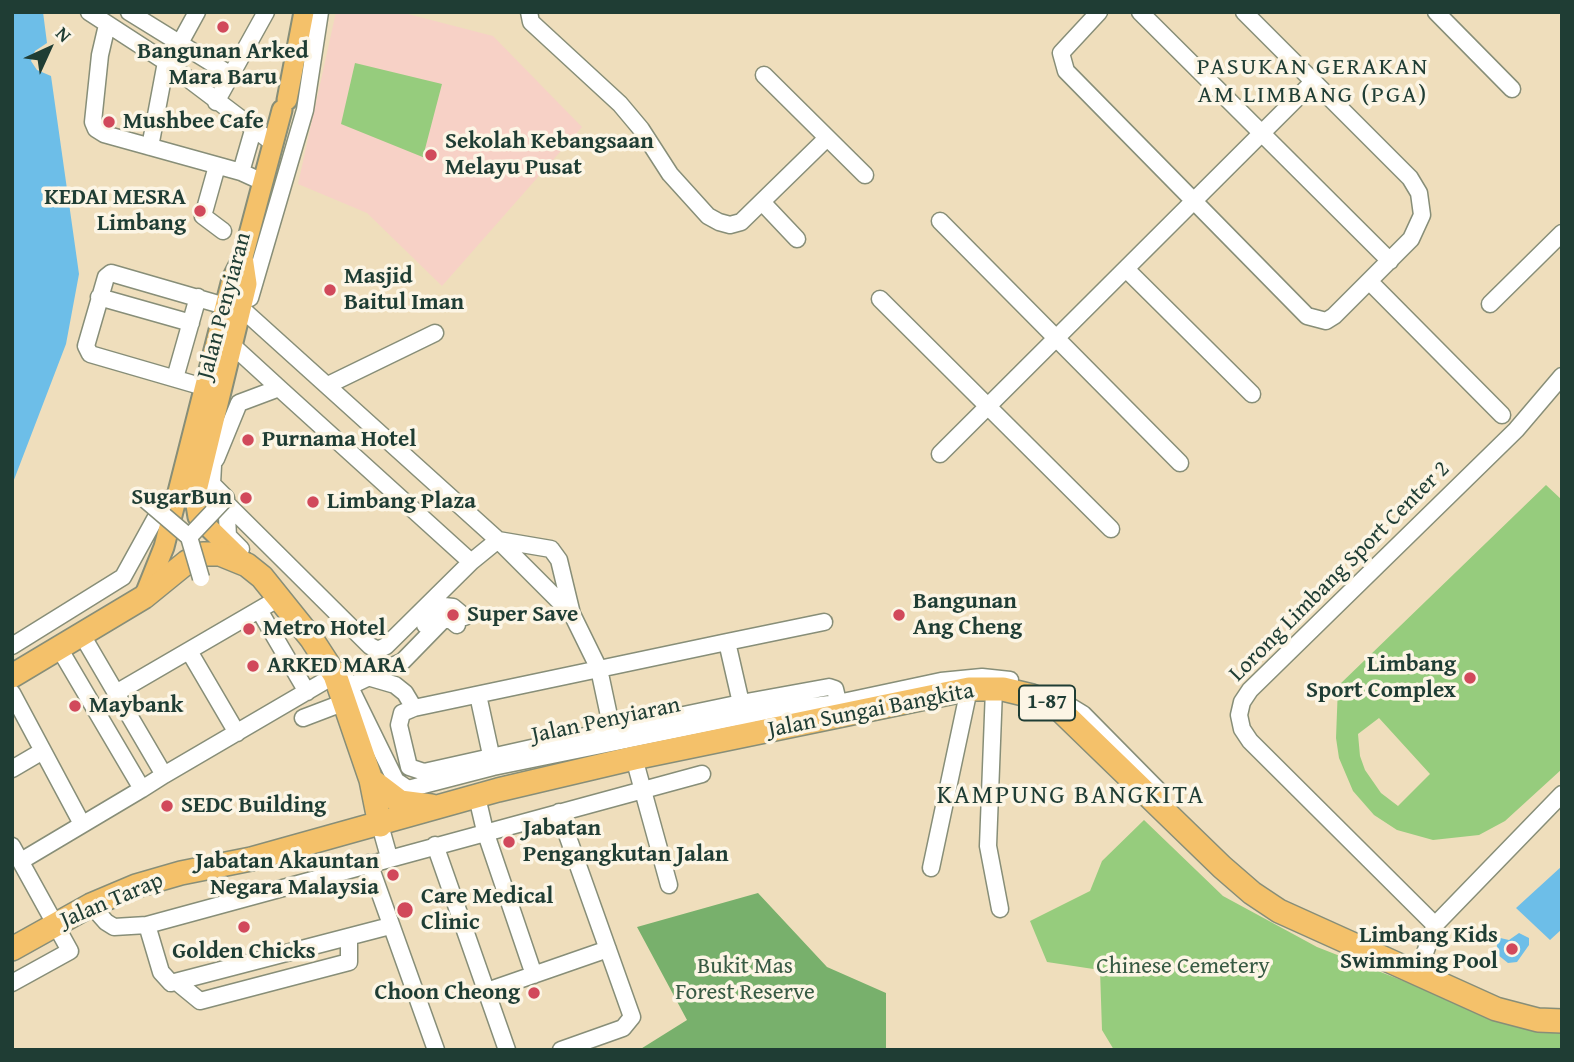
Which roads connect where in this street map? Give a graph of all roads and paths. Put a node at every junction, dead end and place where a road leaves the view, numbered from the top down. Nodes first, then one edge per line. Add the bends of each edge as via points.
1 (89, 12) edge
2 (129, 12) edge
3 (197, 12) edge
4 (265, 12) edge
5 (304, 12) edge
6 (320, 12) edge
7 (529, 12) edge
8 (1099, 12) edge
9 (1140, 12) edge
10 (1244, 12) edge
11 (1436, 12) edge
12 (107, 25) junction
13 (180, 43) junction
14 (166, 62) junction
15 (231, 75) junction
16 (764, 75) dead end
17 (1314, 82) junction
18 (1512, 89) dead end
19 (216, 102) junction
20 (254, 127) junction
21 (1262, 133) junction
22 (827, 138) junction
23 (273, 143) junction
24 (150, 147) junction
25 (217, 166) junction
26 (241, 172) junction
27 (865, 175) dead end
28 (263, 182) junction
29 (1194, 201) junction
30 (762, 202) junction
31 (940, 221) dead end
32 (223, 231) dead end
33 (1562, 233) edge
34 (797, 239) dead end
35 (1390, 261) junction
36 (1126, 269) junction
37 (1369, 281) junction
38 (99, 297) junction
39 (198, 298) junction
40 (880, 299) dead end
41 (1490, 304) dead end
42 (237, 309) junction
43 (191, 323) junction
44 (435, 333) dead end
45 (1056, 338) junction
46 (234, 347) junction
47 (175, 378) junction
48 (1560, 381) edge
49 (328, 386) junction
50 (279, 388) junction
51 (223, 394) junction
52 (1252, 394) dead end
53 (988, 407) junction
54 (1502, 415) dead end
55 (940, 454) dead end
56 (1180, 463) dead end
57 (141, 496) dead end
58 (226, 501) junction
59 (175, 509) junction
60 (243, 520) junction
61 (1111, 529) dead end
62 (188, 537) junction
63 (226, 539) junction
64 (498, 540) junction
65 (471, 562) junction
66 (247, 565) junction
67 (201, 578) dead end
68 (144, 597) junction
69 (281, 597) junction
70 (259, 610) junction
71 (572, 614) junction
72 (461, 621) dead end
73 (824, 622) dead end
74 (82, 635) junction
75 (727, 642) junction
76 (12, 646) edge
77 (386, 646) junction
78 (59, 648) junction
79 (189, 651) junction
80 (598, 669) junction
81 (370, 674) junction
82 (12, 676) edge
83 (343, 686) junction
84 (970, 689) junction
85 (994, 689) junction
86 (307, 692) junction
87 (12, 693) edge
88 (116, 693) junction
89 (478, 695) junction
90 (414, 708) junction
91 (839, 709) junction
92 (754, 716) junction
93 (303, 718) dead end
94 (612, 730) junction
95 (237, 733) junction
96 (41, 752) junction
97 (634, 758) junction
98 (492, 761) junction
99 (14, 768) edge
100 (702, 774) dead end
101 (164, 775) junction
102 (371, 780) junction
103 (142, 789) junction
104 (643, 790) junction
105 (488, 794) junction
106 (1562, 794) edge
107 (444, 806) junction
108 (559, 812) junction
109 (82, 824) junction
110 (380, 825) junction
111 (485, 831) junction
112 (347, 833) junction
113 (435, 845) junction
114 (12, 846) edge
115 (389, 857) junction
116 (21, 861) junction
117 (369, 863) junction
118 (932, 867) dead end
119 (669, 885) dead end
120 (91, 905) junction
121 (1000, 909) dead end
122 (56, 925) junction
123 (147, 925) junction
124 (1435, 925) junction
125 (390, 926) junction
126 (349, 937) junction
127 (12, 949) edge
128 (608, 949) junction
129 (1419, 970) junction
130 (534, 975) junction
131 (12, 983) edge
132 (178, 983) junction
133 (488, 991) junction
134 (1562, 1012) edge
135 (1562, 1021) edge
136 (436, 1050) edge
137 (507, 1050) edge
138 (561, 1050) edge

1 - 12 street
2 - 13 street
3 - 13 street
4 - 15 street
5 - 23 main road
6 - 42 street, Jalan Penyiaran via 305,110
7 - 30 street via 531,22 620,104 670,174 708,216 730,225 741,222
8 - 29 street via 1066,44 1061,62
9 - 21 street
10 - 17 street
11 - 18 street
12 - 14 street
12 - 24 street via 93,122 104,134
13 - 15 street
14 - 19 street
14 - 24 street
15 - 19 street
16 - 22 street
17 - 21 street
17 - 35 street via 1419,193 1422,215 1417,228
19 - 20 street
20 - 23 street
20 - 26 street
21 - 29 street
21 - 35 street
22 - 27 street
22 - 30 street
23 - 28 main road
24 - 25 street
25 - 26 street
25 - 32 street via 203,216
26 - 28 street
28 - 42 main road via 243,257 247,284
29 - 36 street
29 - 37 street via 1316,321 1334,316
30 - 34 street
31 - 45 street
33 - 41 street
35 - 37 street
36 - 45 street
36 - 52 street
37 - 54 street
38 - 39 street via 106,277 114,273
38 - 43 street
38 - 47 street via 87,353
39 - 42 street
39 - 43 street
40 - 53 street
42 - 46 main road
42 - 49 street
42 - 51 main road
43 - 47 street
44 - 49 street
45 - 53 street
45 - 56 street
46 - 50 street
46 - 51 main road
47 - 51 street
48 - 124 street, Lorong Limbang Sport Center 2 via 1242,702 1241,722 1250,741
49 - 64 street
50 - 51 street
50 - 65 street
51 - 58 street, Jalan Penyiaran via 212,484
51 - 59 main road
51 - 63 main road via 195,499 198,517
53 - 55 street
53 - 61 street
57 - 62 street, bridge
58 - 60 street
58 - 62 street, bridge
58 - 63 street, Jalan Penyiaran
59 - 68 main road
59 - 76 street via 155,519 123,577
60 - 63 street
60 - 77 street via 370,646 378,650
62 - 67 street, bridge
63 - 66 main road
63 - 83 street, Jalan Penyiaran via 305,616
64 - 65 street
64 - 71 street
64 - 71 street via 544,546 556,554
65 - 77 street
66 - 68 highway via 220,554 204,554
66 - 69 highway
68 - 74 highway
69 - 70 street
69 - 83 highway
70 - 79 street
70 - 86 street
71 - 80 street
72 - 81 street via 453,607 444,606 394,657
73 - 75 street
74 - 78 highway
74 - 88 street
75 - 80 street
75 - 92 street
77 - 81 street
78 - 82 highway
78 - 103 street
79 - 88 street
79 - 95 street
80 - 89 street
80 - 94 street
81 - 83 street
81 - 90 street via 395,685
83 - 86 street
83 - 93 street
83 - 98 street, Jalan Penyiaran via 396,781 408,789
83 - 102 highway
84 - 85 highway, Jalan Sungai Bangkita / 1-87
84 - 91 highway, Jalan Sungai Bangkita / 1-87
84 - 118 street
85 - 121 street via 988,846
85 - 129 highway, Jalan Sungai Bangkita / 1-87 via 1032,696 1059,709 1252,894 1279,911
86 - 95 street
87 - 96 street
88 - 101 street
89 - 90 street
89 - 98 street
90 - 98 street via 402,712 398,725 406,760 416,771
91 - 92 highway, Jalan Sungai Bangkita / 1-87
91 - 92 street via 835,690 829,687
91 - 129 street via 941,681 982,677 1015,681 1053,695 1083,714 1248,882 1273,899
92 - 94 street
92 - 97 highway, Jalan Sungai Bangkita / 1-87
92 - 98 street, Jalan Penyiaran
94 - 98 street
95 - 101 street
96 - 99 street
96 - 109 street
97 - 104 street
97 - 105 highway, Jalan Sungai Bangkita / 1-87
98 - 105 street
100 - 104 street
101 - 103 street
102 - 107 highway, 1-87 via 400,802
102 - 110 highway
102 - 112 highway via 366,806
103 - 109 street
104 - 108 street
104 - 119 street
105 - 107 highway, Jalan Sungai Bangkita / 1-87
105 - 111 street
106 - 124 street
107 - 110 highway, Jalan Sungai Bangkita / 1-87
108 - 111 street
108 - 128 street
109 - 116 street
110 - 112 highway, Jalan Tarap
110 - 115 street
111 - 113 street
111 - 130 street
112 - 120 highway, Jalan Tarap via 181,873
113 - 115 street
113 - 133 street
114 - 116 street
115 - 117 street
116 - 122 street
117 - 123 street
117 - 125 street
120 - 122 highway, Jalan Tarap
120 - 123 street via 114,927
122 - 127 highway, Jalan Tarap
122 - 131 street via 70,951
123 - 132 street via 161,972 171,983
124 - 129 street
125 - 126 street
125 - 136 street
126 - 132 street
126 - 132 street via 349,962 200,1001
128 - 130 street
128 - 138 street via 631,1010 629,1024
129 - 134 street via 1502,1005
129 - 135 highway, Jalan Sungai Bangkita / 1-87 via 1496,1009
130 - 133 street
133 - 137 street

